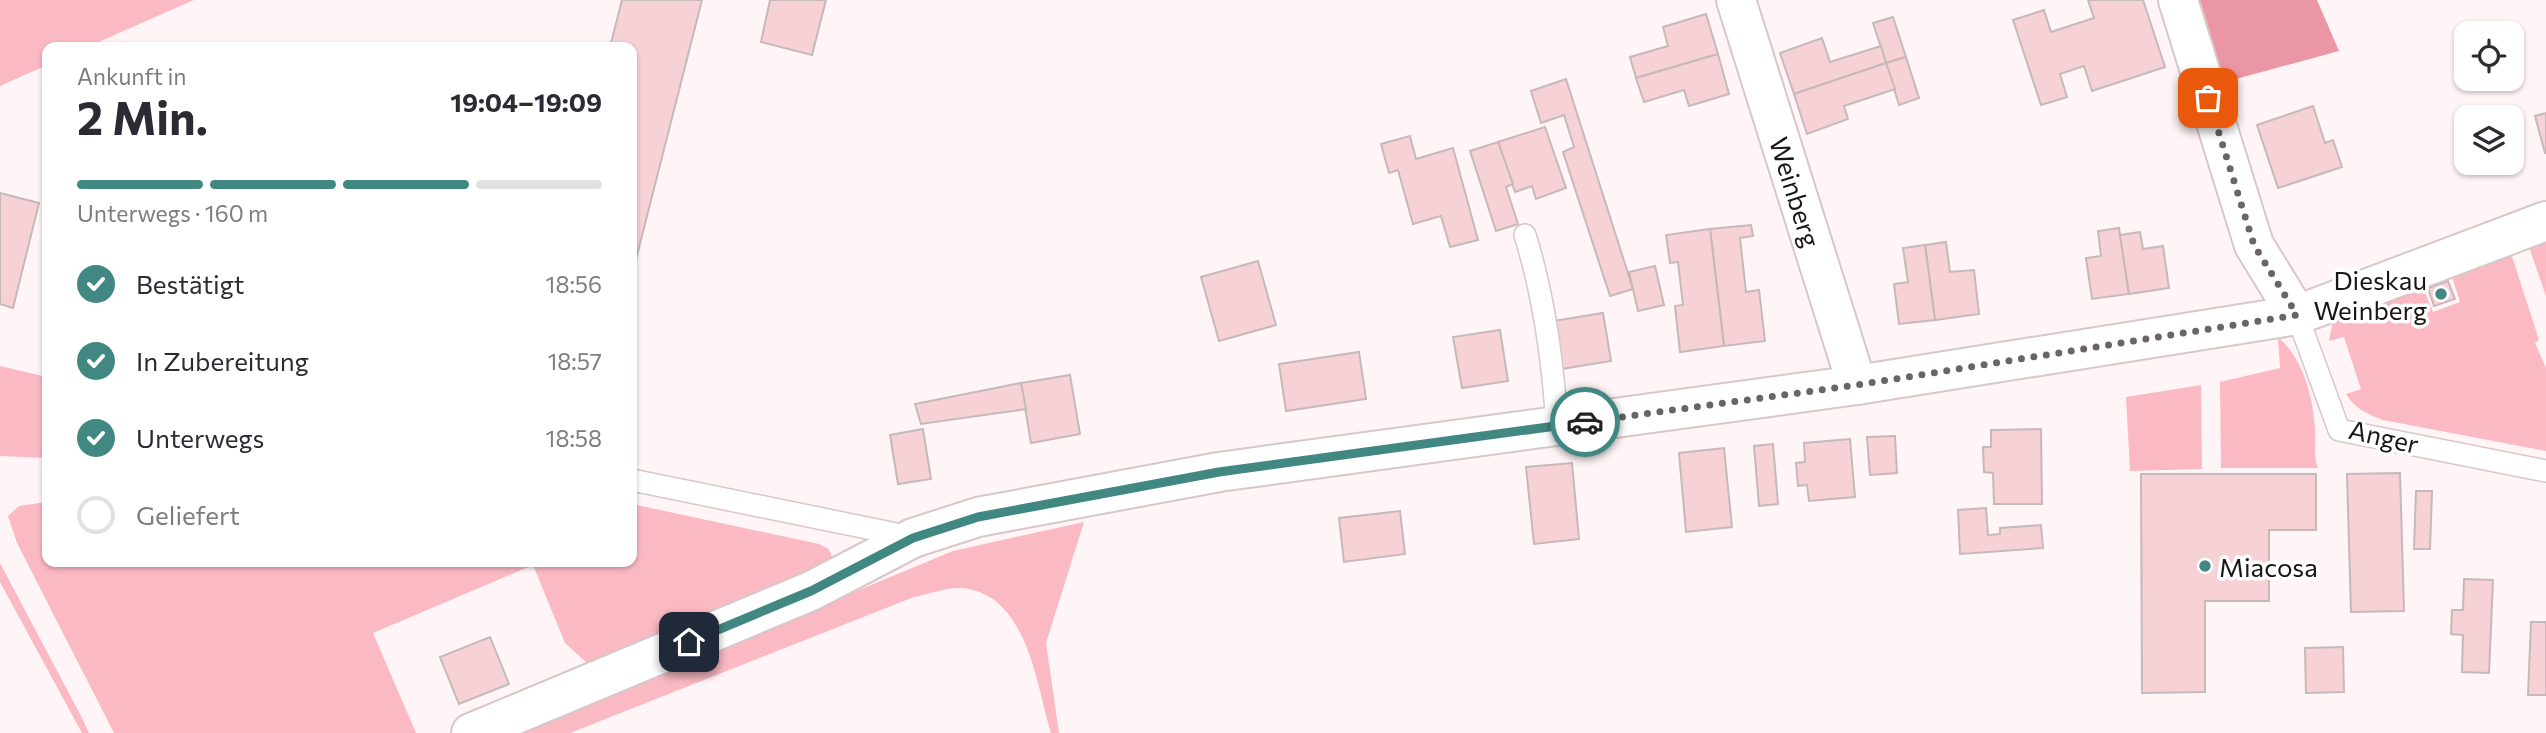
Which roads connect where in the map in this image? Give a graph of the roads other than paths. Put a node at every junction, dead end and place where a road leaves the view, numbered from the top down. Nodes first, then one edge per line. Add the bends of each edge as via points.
1 (1736, 0) edge
2 (2178, 0) edge
3 (2546, 221) edge
4 (1525, 235) dead end
5 (2297, 315) junction
6 (1857, 385) junction
7 (1557, 426) junction
8 (2546, 471) edge
9 (637, 481) edge
10 (913, 538) junction
11 (471, 733) edge

1 - 6 street, Weinberg
2 - 5 street via 2254,245
3 - 5 street
4 - 7 lane via 1544,320
5 - 6 street
5 - 8 lane, Anger via 2339,430
6 - 7 street
7 - 10 street via 1219,472 978,517
9 - 10 lane
10 - 11 street via 811,591

